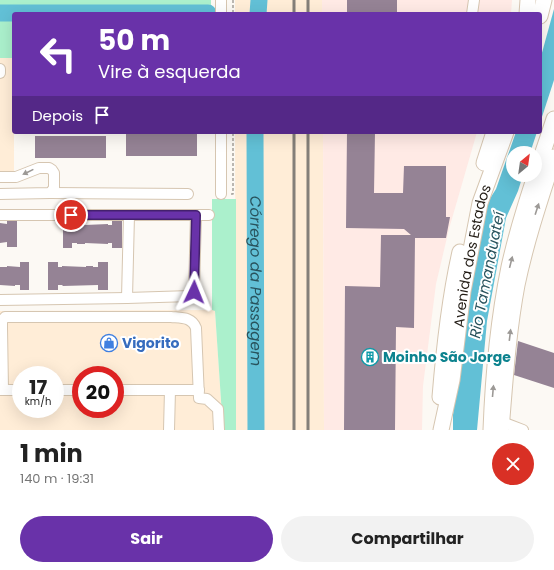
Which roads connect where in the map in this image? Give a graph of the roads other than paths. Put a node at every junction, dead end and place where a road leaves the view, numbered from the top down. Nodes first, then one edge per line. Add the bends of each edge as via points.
1 (221, 0) edge
2 (474, 0) edge
3 (528, 0) edge
4 (544, 0) edge
5 (221, 12) edge
6 (472, 12) edge
7 (527, 12) edge
8 (541, 12) edge
9 (0, 69) edge
10 (0, 73) edge
11 (554, 119) edge
12 (221, 134) edge
13 (493, 134) edge
14 (505, 134) edge
15 (554, 157) edge
16 (0, 177) edge
17 (50, 193) junction
18 (0, 194) edge
19 (188, 194) dead end
20 (221, 194) road end
21 (0, 215) edge
22 (129, 215) junction
23 (196, 215) junction
24 (208, 215) dead end
25 (127, 298) junction
26 (0, 300) edge
27 (2, 390) edge
28 (124, 390) edge
29 (170, 390) junction
30 (199, 390) junction
31 (498, 427) edge
32 (170, 430) edge
33 (219, 430) edge
34 (441, 430) edge
35 (523, 430) edge

1 - 5 street
2 - 6 street
3 - 7 highway
4 - 8 highway
9 - 10 street
31 -> 11 highway via 498,337 509,267 526,203
12 - 20 street
13 - 34 highway, Avenida dos Estados via 454,280 444,346
14 - 34 highway, Avenida dos Estados via 480,203 463,291 452,380
31 -> 15 highway via 517,286 532,225
17 -> 16 street via 54,188 54,173 49,168 39,168 16,177
17 - 18 street
17 - 19 street
21 - 22 street
22 - 23 street
22 - 25 street
23 - 24 street
23 - 25 street via 193,295
25 - 26 street
27 - 30 street via 2,321 9,316 189,319 194,322 196,328
28 - 29 street
29 - 30 street
29 - 32 street
30 - 33 street via 199,398 207,399 218,409
31 - 35 street

